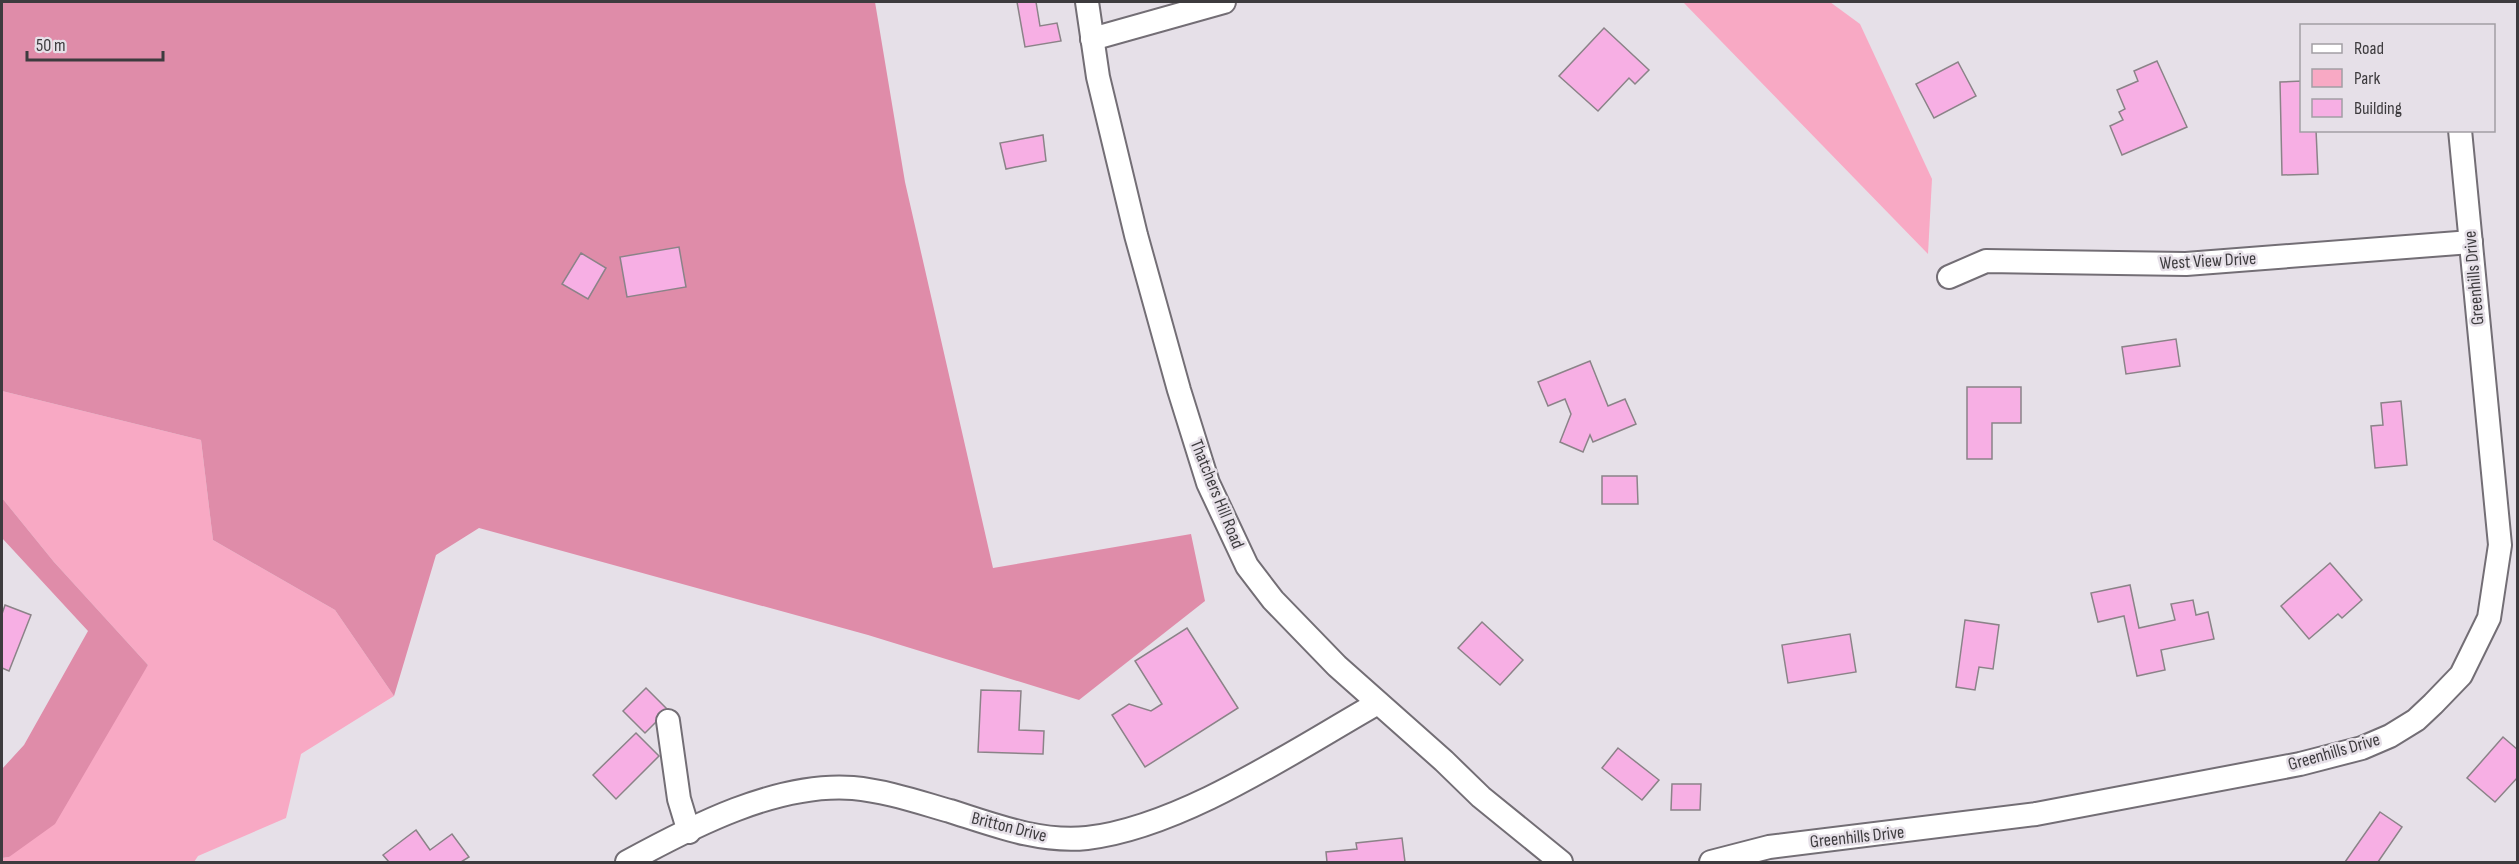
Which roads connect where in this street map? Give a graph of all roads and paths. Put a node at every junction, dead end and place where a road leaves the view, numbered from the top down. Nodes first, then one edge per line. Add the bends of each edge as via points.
1 (1087, 2) edge
2 (1224, 2) edge
3 (1092, 39) junction
4 (2460, 132) edge
5 (2471, 242) junction
6 (1949, 277) dead end
7 (1378, 703) junction
8 (668, 721) dead end
9 (689, 832) junction
10 (627, 862) edge
11 (1561, 862) edge
12 (1711, 862) edge

1 - 3 street, Thatchers Hill Road
2 - 3 street
3 - 7 street, Thatchers Hill Road via 1136,235 1208,483 1246,566 1296,624
4 - 5 street, Greenhills Drive
5 - 6 street, West View Drive via 2186,264 1986,261
5 - 12 street, Greenhills Drive via 2500,545 2496,583 2489,618 2461,675 2416,720 2362,748 2300,764 2036,814 1769,847
7 - 9 street, Britton Drive via 1188,807 1119,832 1053,838 986,823 883,792 850,788 782,795
7 - 11 street, Thatchers Hill Road via 1481,797
8 - 9 street via 679,799
9 - 10 street, Britton Drive

